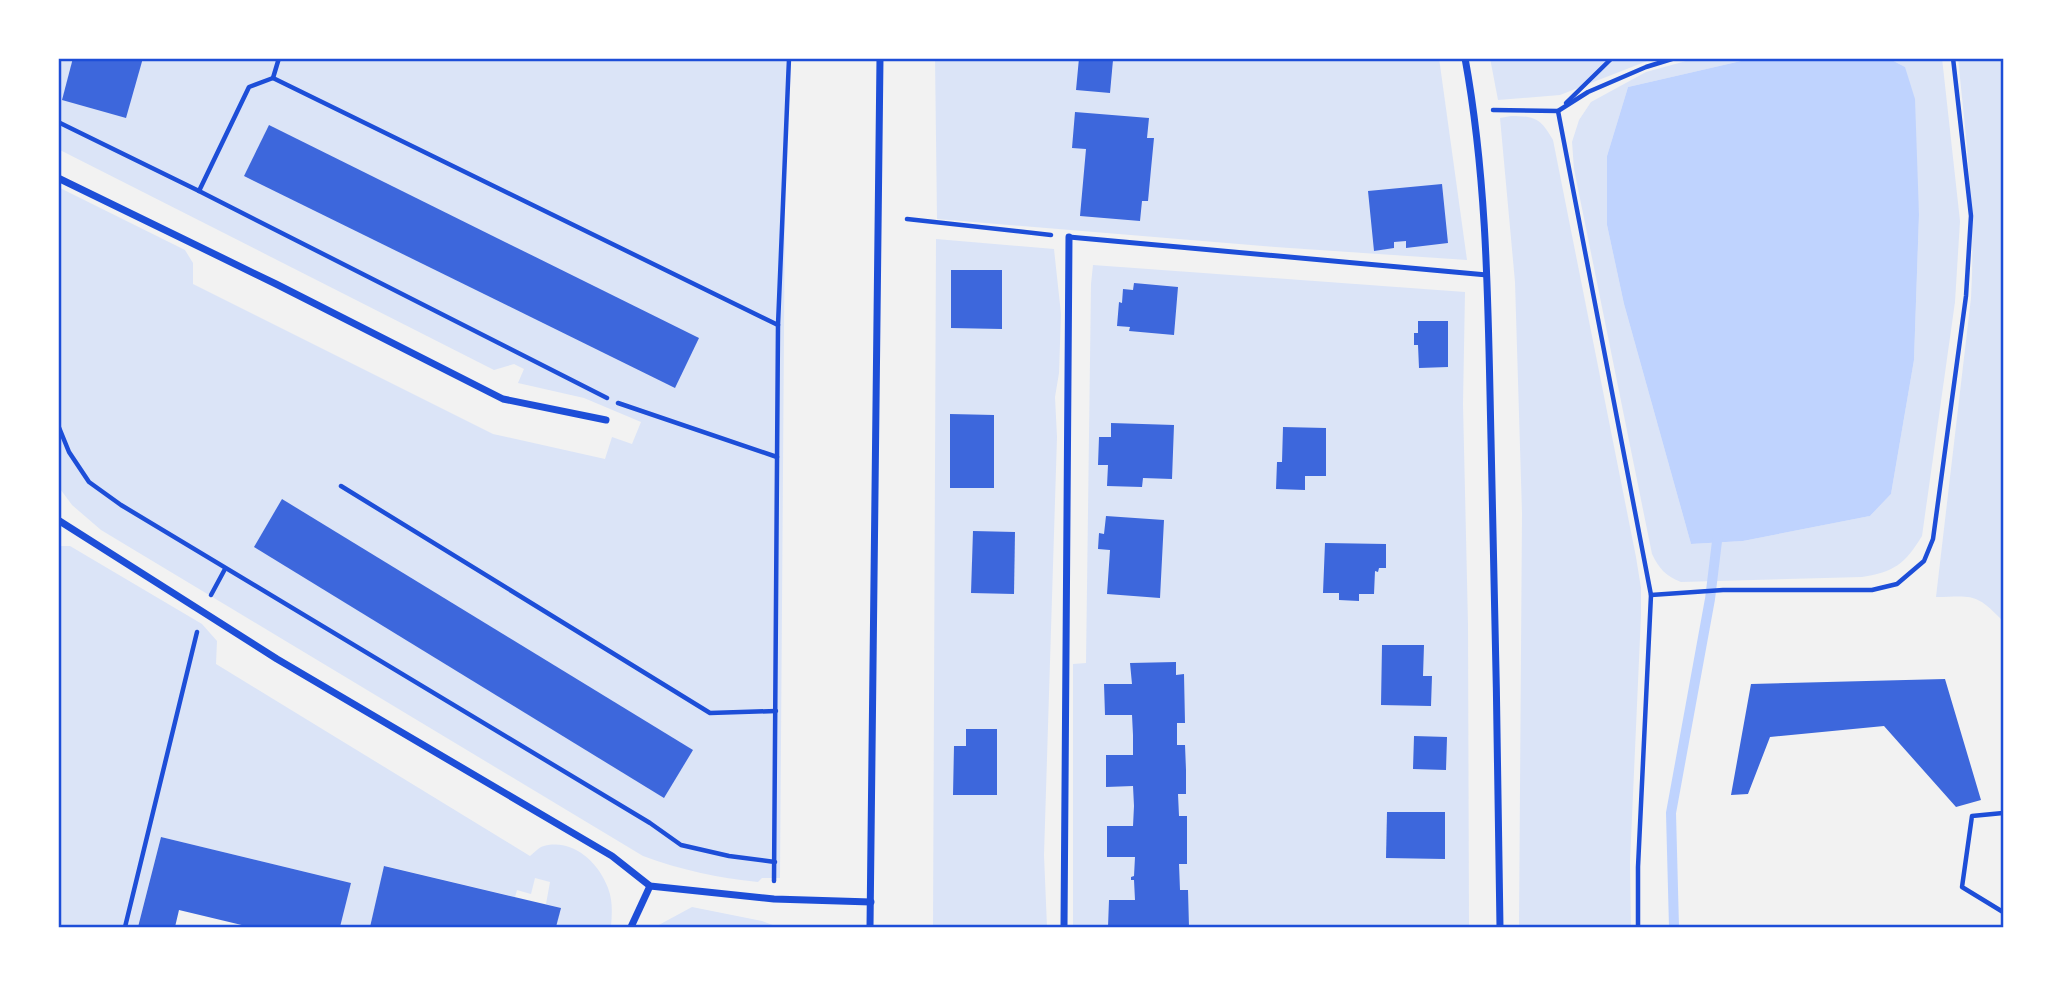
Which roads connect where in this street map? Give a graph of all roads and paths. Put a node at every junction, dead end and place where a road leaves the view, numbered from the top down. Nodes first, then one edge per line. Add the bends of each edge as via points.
1 (279, 58) edge
2 (789, 58) edge
3 (880, 58) edge
4 (1465, 58) edge
5 (1612, 58) edge
6 (1675, 58) edge
7 (1953, 58) edge
8 (273, 78) junction
9 (1475, 110) junction
10 (1558, 111) junction
11 (58, 122) edge
12 (58, 178) edge
13 (198, 191) junction
14 (907, 219) dead end
15 (1069, 237) junction
16 (1487, 275) junction
17 (778, 325) junction
18 (606, 420) dead end
19 (58, 425) edge
20 (777, 457) junction
21 (341, 486) dead end
22 (58, 520) edge
23 (225, 569) junction
24 (1651, 595) junction
25 (202, 612) junction
26 (776, 711) junction
27 (2003, 813) edge
28 (775, 862) junction
29 (650, 886) junction
30 (774, 899) junction
31 (871, 902) junction
32 (2003, 912) edge
33 (125, 927) edge
34 (631, 927) edge
35 (870, 927) edge
36 (1064, 927) edge
37 (1500, 927) edge
38 (1638, 927) edge

1 - 8 path
2 - 17 path
3 - 31 street
4 - 9 street
5 - 10 path
6 - 10 path via 1588,92
7 - 24 path via 1970,229 1966,296 1935,526 1924,561 1897,584 1872,590
8 - 13 path via 249,87
8 - 17 path
9 - 10 path
9 - 16 street
10 - 24 path
11 - 13 path
12 - 18 street via 503,399
13 - 20 path via 612,401
14 - 15 path
15 - 16 lane
15 - 36 street
16 - 37 street
17 - 20 path
19 - 23 path via 89,482
20 - 26 path
21 - 26 path via 710,713
22 - 25 street
23 - 25 path
23 - 28 path via 681,845
24 - 38 path
25 - 29 street via 612,856
25 - 33 path
26 - 28 path
27 - 32 path via 1972,816 1962,887
28 - 30 path
29 - 30 street
29 - 34 street
30 - 31 street
31 - 35 street

